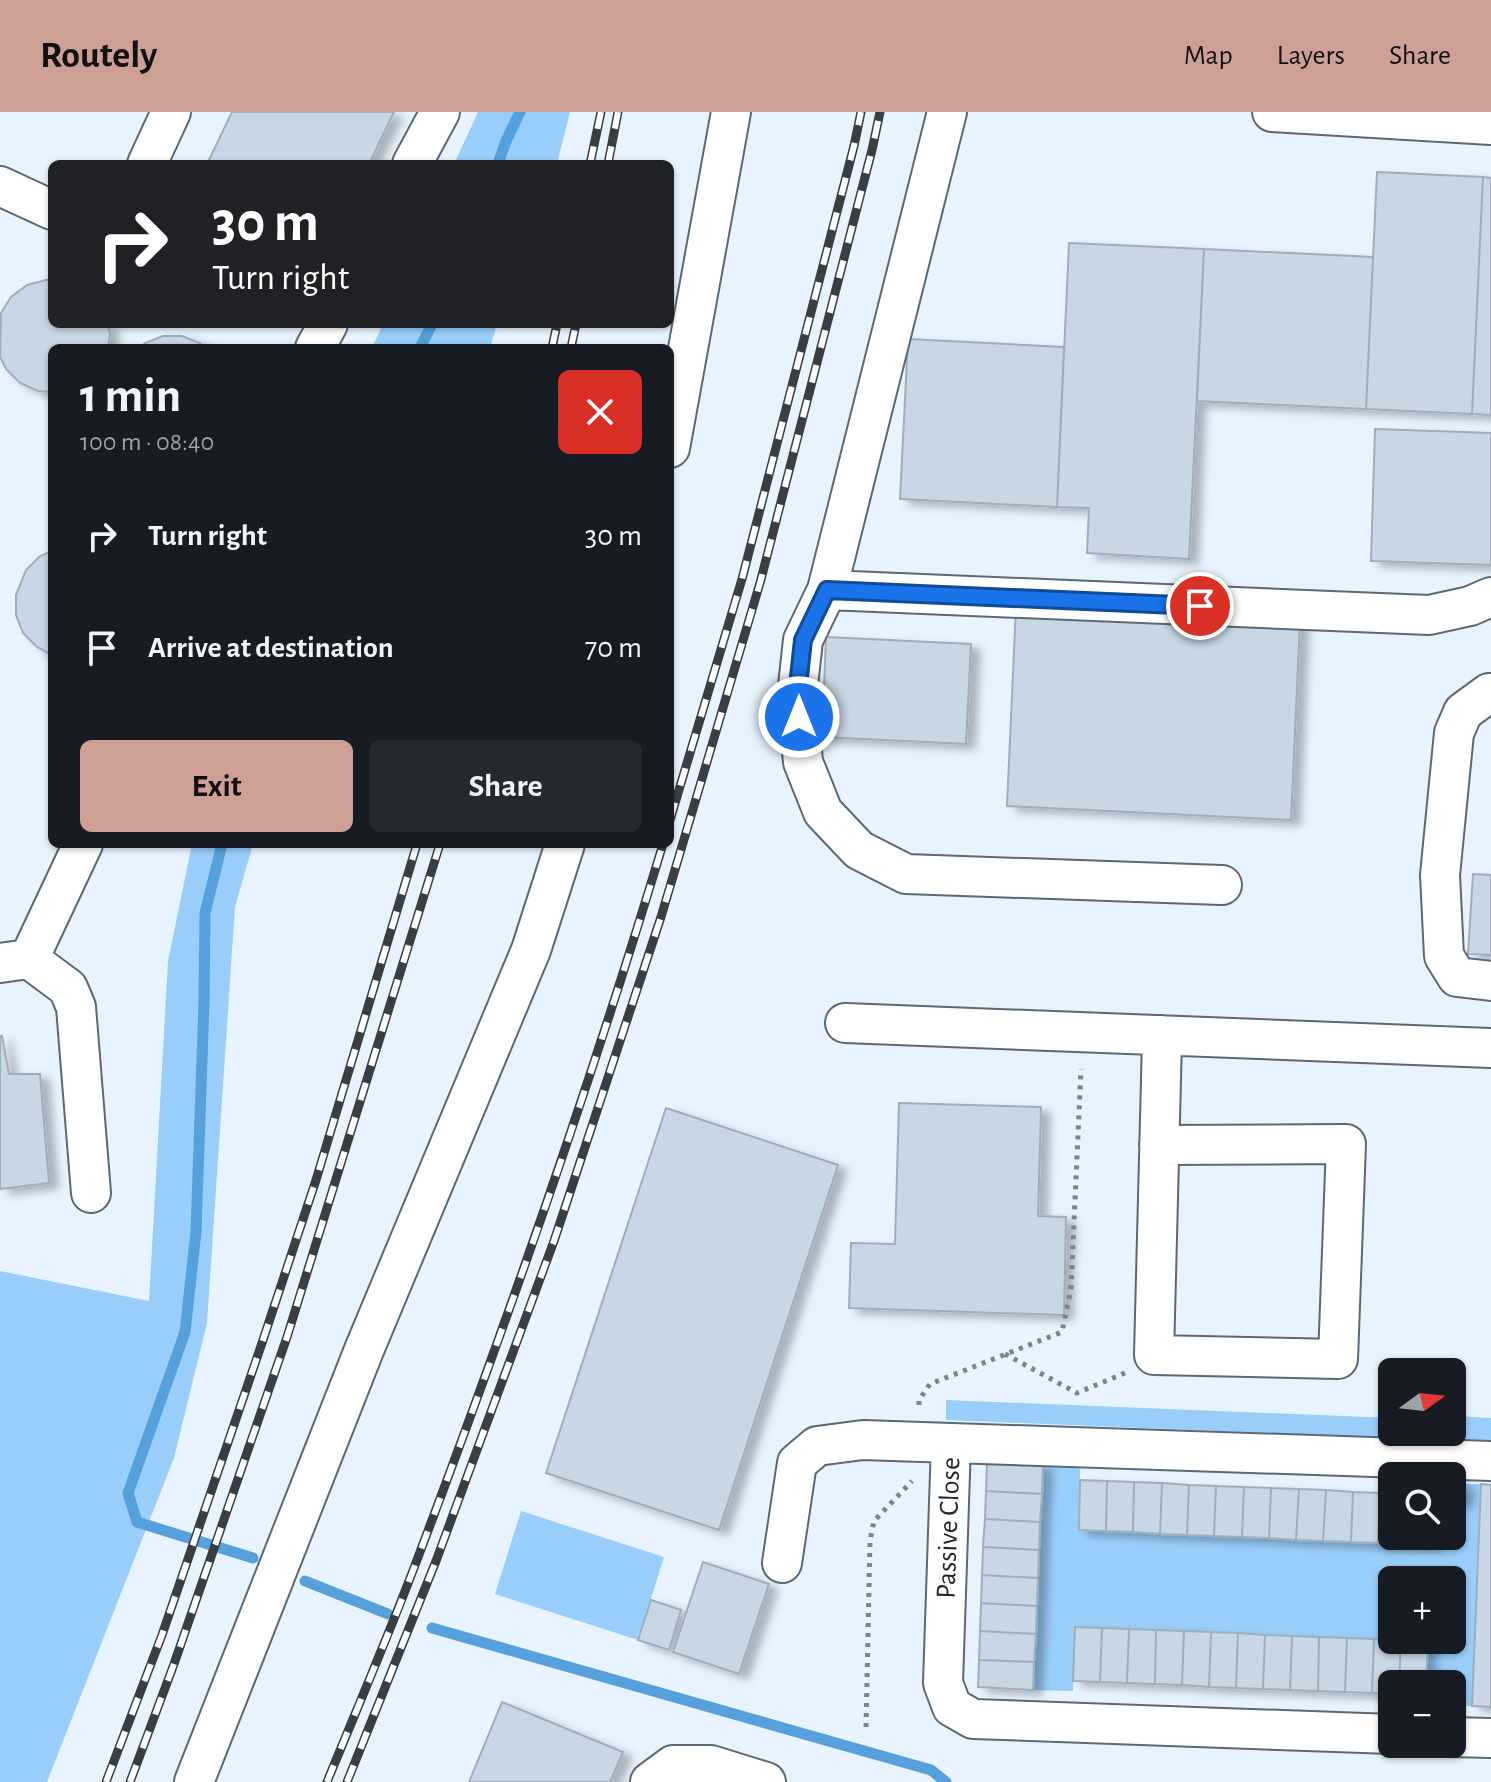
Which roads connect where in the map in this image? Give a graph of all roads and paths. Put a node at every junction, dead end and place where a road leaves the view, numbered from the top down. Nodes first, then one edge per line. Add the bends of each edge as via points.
1 (171, 112) edge
2 (440, 112) edge
3 (731, 112) edge
4 (947, 112) edge
5 (1272, 112) edge
6 (1491, 125) edge
7 (149, 160) edge
8 (414, 160) edge
9 (0, 186) edge
10 (48, 208) edge
11 (674, 426) edge
12 (827, 590) junction
13 (1491, 597) edge
14 (1429, 615) junction
15 (1491, 624) edge
16 (1491, 693) edge
17 (81, 848) edge
18 (564, 848) edge
19 (1222, 885) dead end
20 (15, 961) edge
21 (1491, 981) edge
22 (845, 1023) dead end
23 (1083, 1032) junction
24 (1162, 1035) junction
25 (1491, 1048) edge
26 (1159, 1145) junction
27 (91, 1193) dead end
28 (1004, 1354) junction
29 (1154, 1355) junction
30 (935, 1443) junction
31 (1491, 1461) edge
32 (782, 1563) dead end
33 (866, 1727) dead end
34 (1378, 1733) edge
35 (1466, 1737) edge
36 (1491, 1738) edge
37 (194, 1782) edge
38 (650, 1782) edge
39 (766, 1782) edge

1 - 7 street
2 - 8 street
3 - 11 street
4 - 12 street
5 - 6 street
9 - 10 street
12 - 14 street
12 - 19 street via 803,640 797,695 803,762 823,812 859,850 906,874
13 - 14 street
14 - 15 street
16 - 21 street via 1463,712 1454,733 1440,875 1444,956 1457,977
17 - 20 street
18 - 37 street via 531,950 364,1350
20 - 27 street via 68,988 76,1007
22 - 23 street
23 - 24 street
23 - 28 path via 1071,1288 1062,1332
24 - 25 street
24 - 26 street
26 - 29 street
26 - 29 street via 1346,1144 1338,1359
28 - 29 path via 1077,1393 1119,1377
28 - 30 path via 930,1384 919,1400
30 - 31 street, Passive Close
30 - 32 street via 863,1440 817,1446 797,1463
30 - 33 path via 917,1475 874,1521
30 - 34 street, Passive Close via 943,1683 952,1707 973,1719
35 - 36 street
38 - 39 street via 673,1765 711,1765

